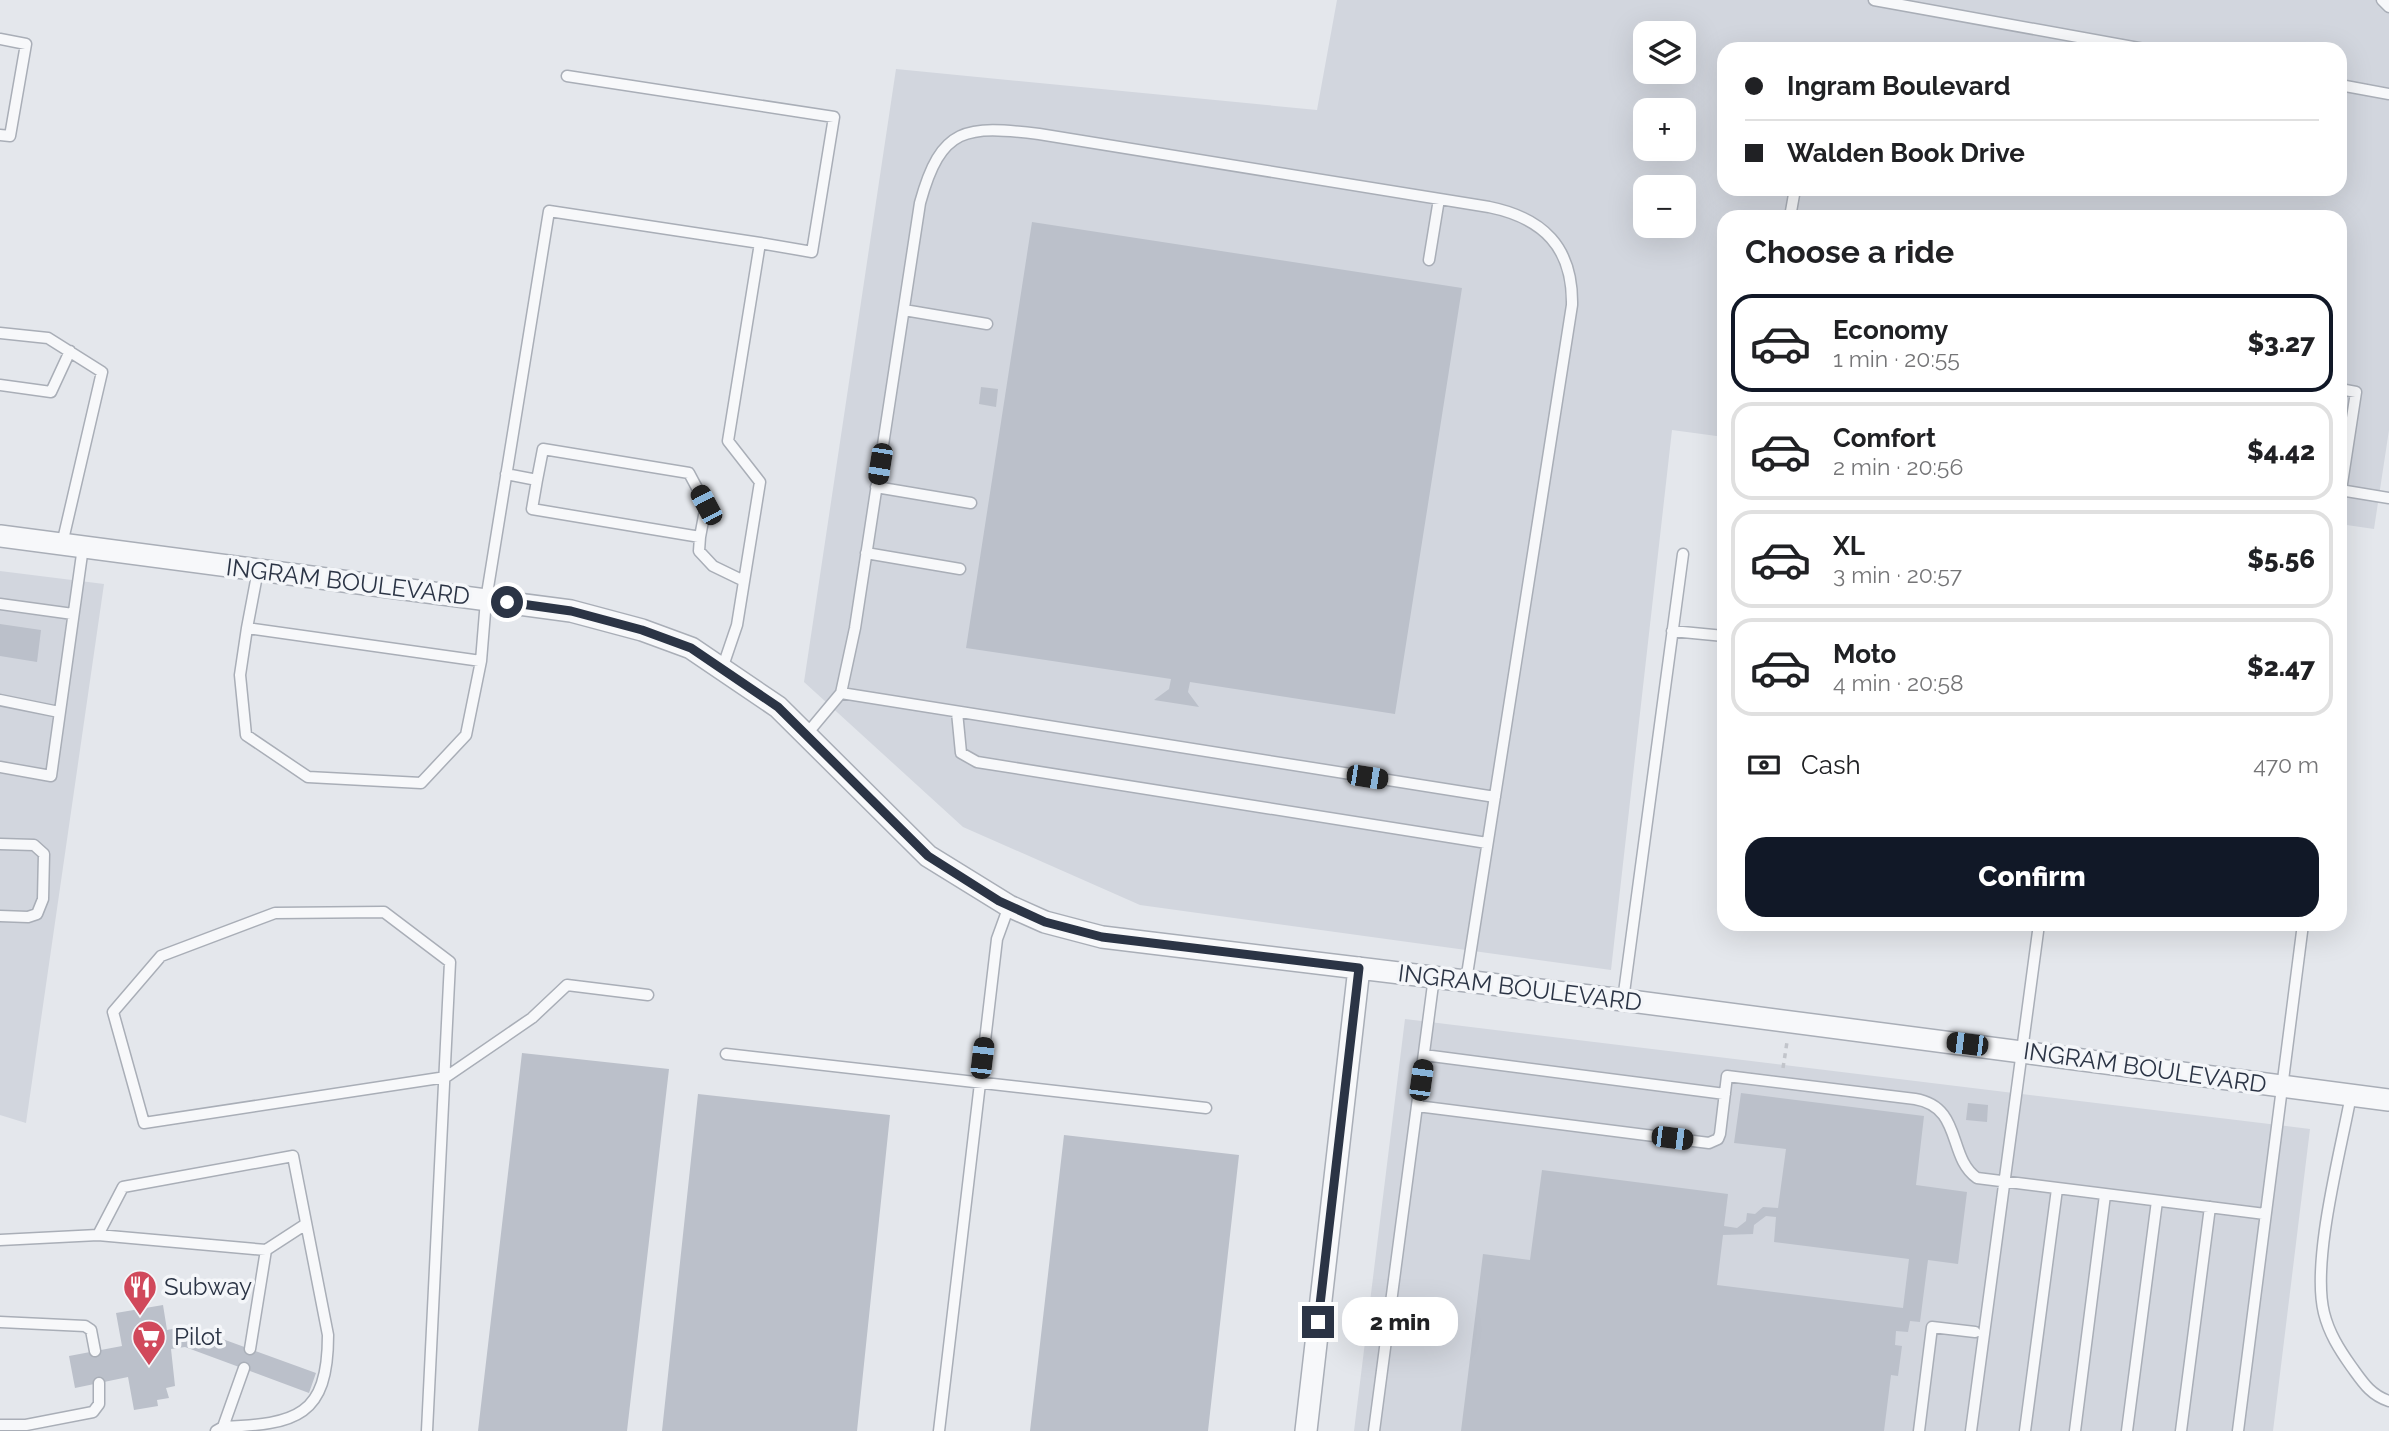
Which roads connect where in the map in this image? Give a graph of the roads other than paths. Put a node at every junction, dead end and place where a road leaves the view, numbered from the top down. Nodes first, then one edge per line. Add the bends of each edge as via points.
1 (1874, 0) edge
2 (2382, 0) edge
3 (2389, 7) edge
4 (0, 38) edge
5 (2105, 42) edge
6 (567, 76) dead end
7 (2347, 86) edge
8 (2389, 93) edge
9 (0, 135) edge
10 (1439, 198) junction
11 (760, 243) junction
12 (1429, 260) dead end
13 (904, 310) junction
14 (987, 324) dead end
15 (0, 333) edge
16 (70, 351) junction
17 (0, 385) edge
18 (2347, 390) edge
19 (2347, 427) edge
20 (506, 474) junction
21 (537, 480) junction
22 (876, 487) junction
23 (2347, 491) edge
24 (2389, 498) edge
25 (971, 503) dead end
26 (0, 536) edge
27 (700, 537) junction
28 (73, 545) junction
29 (866, 553) junction
30 (1683, 554) dead end
31 (960, 569) dead end
32 (258, 570) junction
33 (744, 581) junction
34 (486, 600) junction
35 (0, 604) edge
36 (74, 614) junction
37 (247, 628) junction
38 (1672, 631) junction
39 (1717, 635) edge
40 (481, 661) junction
41 (722, 669) junction
42 (841, 693) junction
43 (0, 700) edge
44 (59, 712) junction
45 (957, 712) junction
46 (805, 736) junction
47 (0, 768) edge
48 (1495, 797) junction
49 (1488, 843) junction
50 (0, 844) edge
51 (1009, 906) junction
52 (0, 916) edge
53 (2038, 931) edge
54 (2302, 931) edge
55 (1359, 968) junction
56 (1434, 977) junction
57 (1466, 981) junction
58 (648, 995) dead end
59 (1623, 1000) junction
60 (2020, 1051) junction
61 (726, 1054) dead end
62 (1424, 1055) junction
63 (446, 1077) junction
64 (979, 1081) junction
65 (2282, 1086) junction
66 (1725, 1094) junction
67 (2351, 1095) junction
68 (2389, 1100) edge
69 (1417, 1106) junction
70 (1206, 1108) dead end
71 (2003, 1182) junction
72 (2057, 1189) junction
73 (2105, 1195) junction
74 (2157, 1201) junction
75 (2210, 1208) junction
76 (2265, 1214) junction
77 (306, 1224) junction
78 (98, 1235) junction
79 (0, 1240) edge
80 (266, 1250) junction
81 (0, 1322) edge
82 (1975, 1332) dead end
83 (250, 1349) dead end
84 (95, 1351) dead end
85 (244, 1368) dead end
86 (99, 1383) dead end
87 (2389, 1401) edge
88 (0, 1425) edge
89 (220, 1429) edge
90 (427, 1431) edge
91 (940, 1431) edge
92 (1306, 1431) edge
93 (1374, 1431) edge
94 (1919, 1431) edge
95 (1971, 1431) edge
96 (2025, 1431) edge
97 (2076, 1431) edge
98 (2127, 1431) edge
99 (2181, 1431) edge
100 (2238, 1431) edge

1 - 5 lane
2 - 3 lane
4 - 9 lane via 26,44 10,136
6 - 11 lane via 834,117 812,252
7 - 8 lane
10 - 12 lane
10 - 13 lane via 1039,134 976,131 950,141 927,177
10 - 48 lane via 1504,210 1533,222 1561,252 1572,289
11 - 20 lane via 549,211
11 - 33 lane via 727,441 760,482
13 - 14 lane
13 - 22 lane
15 - 16 lane via 48,338
16 - 17 lane via 51,392
16 - 28 lane via 102,372
18 - 19 lane via 2356,392
20 - 21 lane
20 - 34 lane
21 - 27 lane via 532,509
21 - 27 lane via 543,449 689,473 706,505
22 - 25 lane
22 - 29 lane
23 - 24 lane
26 - 28 street, INGRAM BOULEVARD
27 - 33 lane via 699,551 713,566
28 - 32 street, INGRAM BOULEVARD
28 - 36 lane
29 - 31 lane
29 - 42 lane
30 - 38 lane
32 - 34 street, INGRAM BOULEVARD
32 - 37 lane
33 - 41 lane via 737,625
34 - 40 lane
34 - 41 street, INGRAM BOULEVARD via 571,611 642,630 691,648
35 - 36 lane
36 - 44 lane
37 - 40 lane
37 - 40 lane via 240,675 246,735 308,777 421,783 466,736
38 - 39 lane
38 - 59 lane
41 - 46 street, INGRAM BOULEVARD via 778,707
42 - 45 lane
42 - 46 lane
43 - 44 lane
44 - 47 lane via 51,776
45 - 48 lane
45 - 49 lane via 961,753 977,762
46 - 51 street, INGRAM BOULEVARD via 928,856
48 - 49 lane
49 - 57 lane
50 - 52 lane via 34,845 44,854 43,899 37,914
51 - 55 street, INGRAM BOULEVARD via 1045,922 1102,937
51 - 64 lane via 997,939
53 - 60 lane
54 - 65 lane
55 - 56 street, INGRAM BOULEVARD
55 - 92 street
56 - 57 street, INGRAM BOULEVARD
56 - 62 lane
57 - 59 street, INGRAM BOULEVARD
58 - 63 lane via 567,985 532,1018
59 - 60 street, INGRAM BOULEVARD
60 - 65 street, INGRAM BOULEVARD
60 - 71 lane
61 - 64 lane
62 - 66 lane
62 - 69 lane
63 - 63 lane via 450,962 384,912 275,913 161,956 113,1012 144,1123
63 - 90 lane
64 - 70 lane
64 - 91 lane
65 - 67 street, INGRAM BOULEVARD
65 - 76 lane
66 - 69 lane via 1720,1134 1709,1143
66 - 71 lane via 1727,1076 1923,1101 1944,1115 1973,1175
67 - 68 street, INGRAM BOULEVARD
67 - 87 lane via 2320,1280 2324,1313 2335,1344 2367,1388
69 - 93 lane
71 - 72 lane
71 - 95 lane
72 - 73 lane
72 - 96 lane
73 - 74 lane
73 - 97 lane
74 - 75 lane
74 - 98 lane
75 - 76 lane
75 - 99 lane
76 - 100 lane
77 - 78 lane via 293,1156 123,1187
77 - 80 lane
77 - 89 lane via 328,1335 328,1363 318,1396 297,1416 270,1425
78 - 79 lane
78 - 80 lane
80 - 83 lane
81 - 84 lane via 85,1326 91,1331
82 - 94 lane via 1932,1327
85 - 89 lane
86 - 88 lane via 99,1404 93,1412 26,1425

